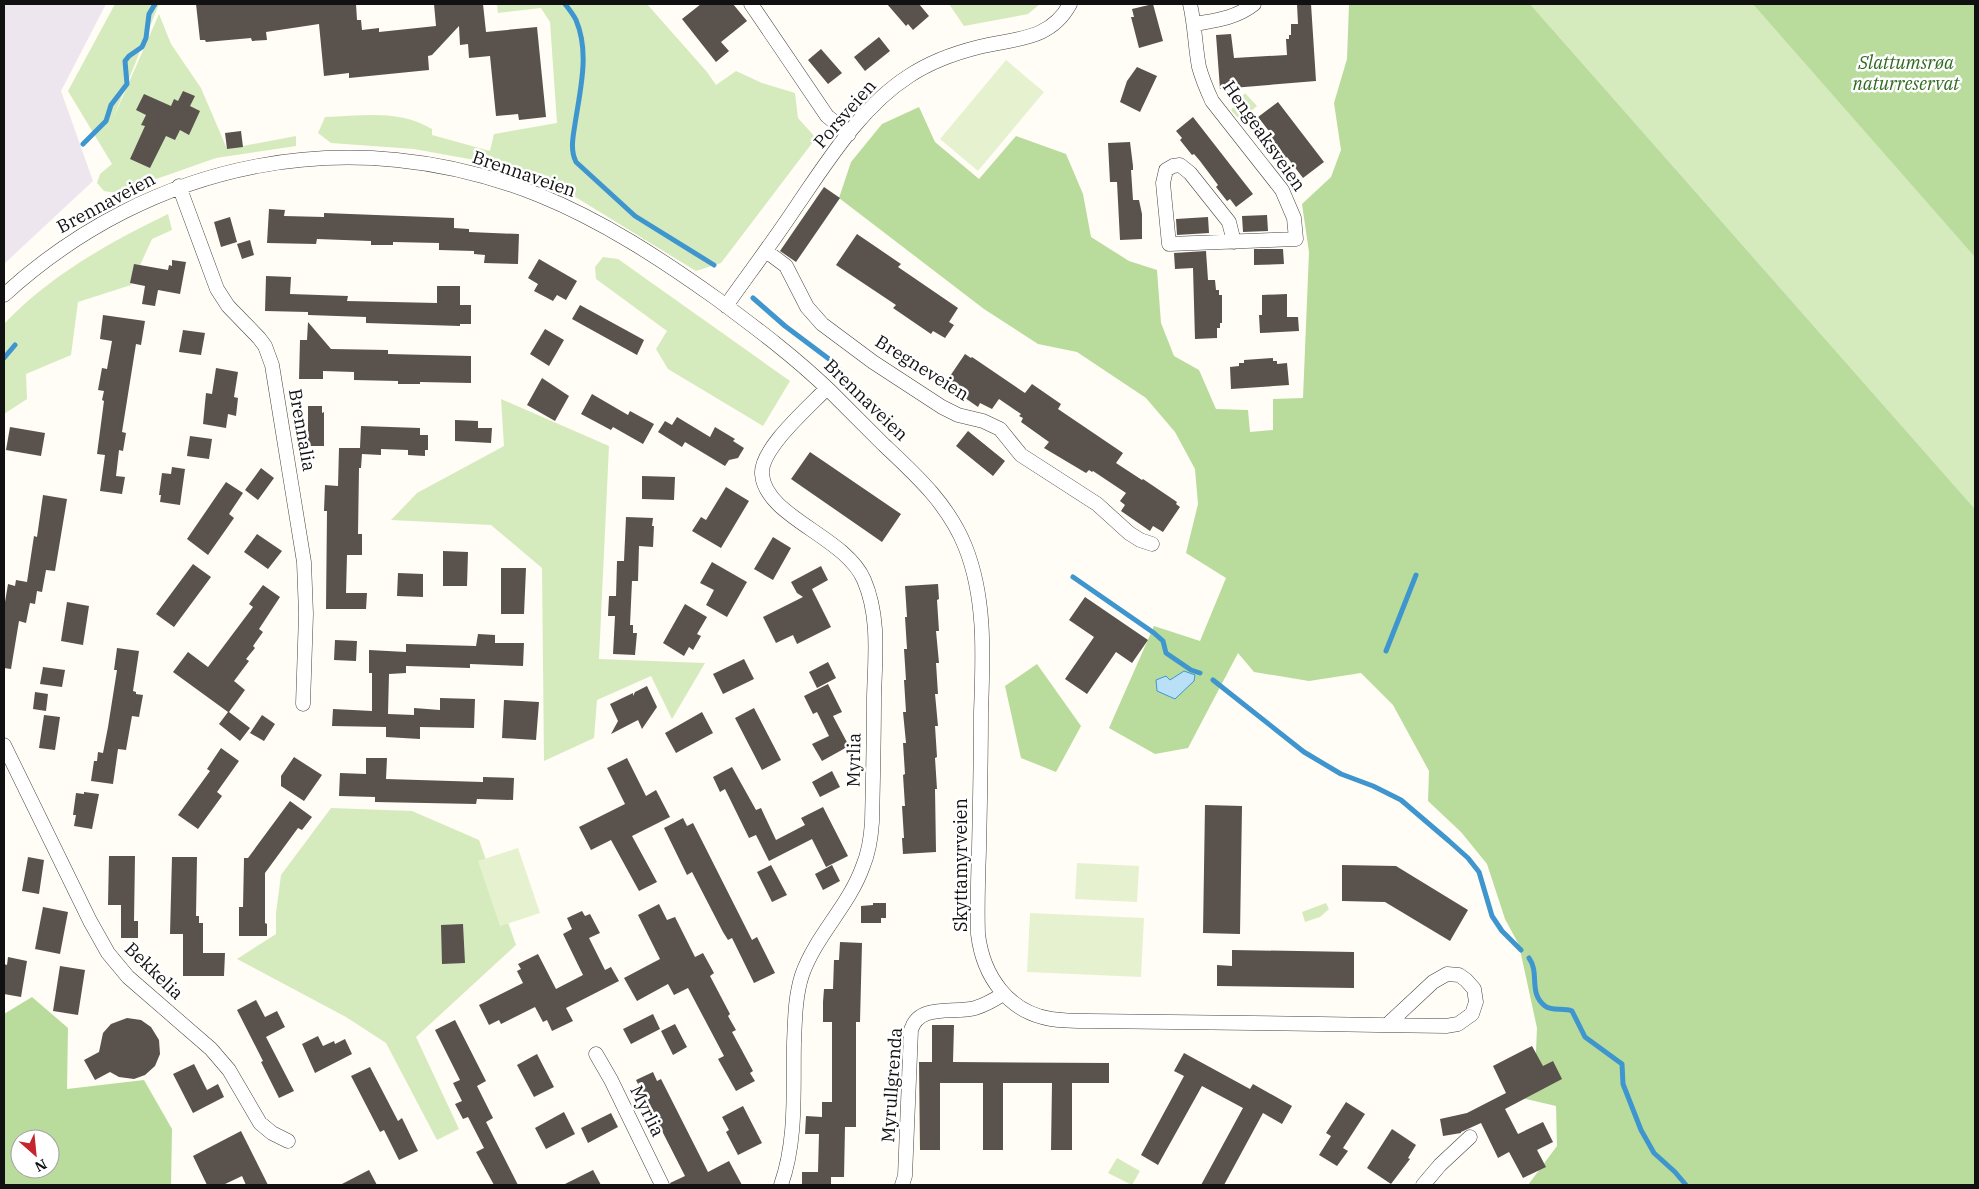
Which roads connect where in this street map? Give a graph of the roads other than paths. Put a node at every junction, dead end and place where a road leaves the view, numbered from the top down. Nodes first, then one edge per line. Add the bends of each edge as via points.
1 (751, 4) edge
2 (1070, 4) edge
3 (1190, 4) edge
4 (1254, 4) edge
5 (1195, 24) junction
6 (849, 134) junction
7 (179, 186) junction
8 (1234, 242) junction
9 (766, 251) junction
10 (4, 295) edge
11 (726, 306) junction
12 (827, 388) junction
13 (954, 523) joint
14 (1152, 544) dead end
15 (303, 704) dead end
16 (4, 746) edge
17 (1003, 994) junction
18 (1387, 1025) junction
19 (596, 1054) dead end
20 (1470, 1137) dead end
21 (288, 1141) dead end
22 (662, 1185) edge
23 (781, 1185) edge
24 (902, 1185) edge
25 (1423, 1185) edge

1 - 6 street via 828,116
2 - 6 street, Porsveien via 1060,18 1041,33 966,51 910,75 876,103
3 - 5 street, Hengeaksveien
4 - 5 street via 1233,16
5 - 8 street, Hengeaksveien via 1199,68 1212,100 1282,190 1294,218 1296,239
6 - 9 street, Porsveien
7 - 10 street, Brennaveien via 85,232
7 - 11 street, Brennaveien via 236,170 294,160 358,158 438,166 513,186 584,215 629,240
7 - 15 street, Brennalia via 217,289 228,306 262,342 272,365 304,562
8 - 8 street, Hengeaksveien via 1169,244 1163,183 1166,170 1180,166 1190,173 1229,222
9 - 11 street, Porsveien
9 - 14 street, Bregneveien via 790,271 807,307 822,324 942,407 1000,428 1022,455 1097,504 1129,533
11 - 12 street, Brennaveien
12 - 13 street, Brennaveien via 916,475
12 - 23 street, Myrlia via 771,447 762,464 762,476 767,492 775,502 854,563 871,599 875,632 872,822 863,868 813,949 801,978 795,1015 790,1148
13 - 17 street, Skyttamyrveien via 972,566 981,616 978,934 987,969
16 - 21 street, Bekkelia via 90,921 113,959 128,977 211,1049 229,1070 260,1123
17 - 18 street, Skyttamyrveien via 1031,1013 1062,1020
17 - 24 street, Myrullgrenda via 976,1008 928,1013 913,1024
18 - 18 street, Skyttamyrveien via 1458,1024 1475,1009 1474,989 1459,975 1447,974 1433,982
19 - 22 street, Myrlia
20 - 25 street

